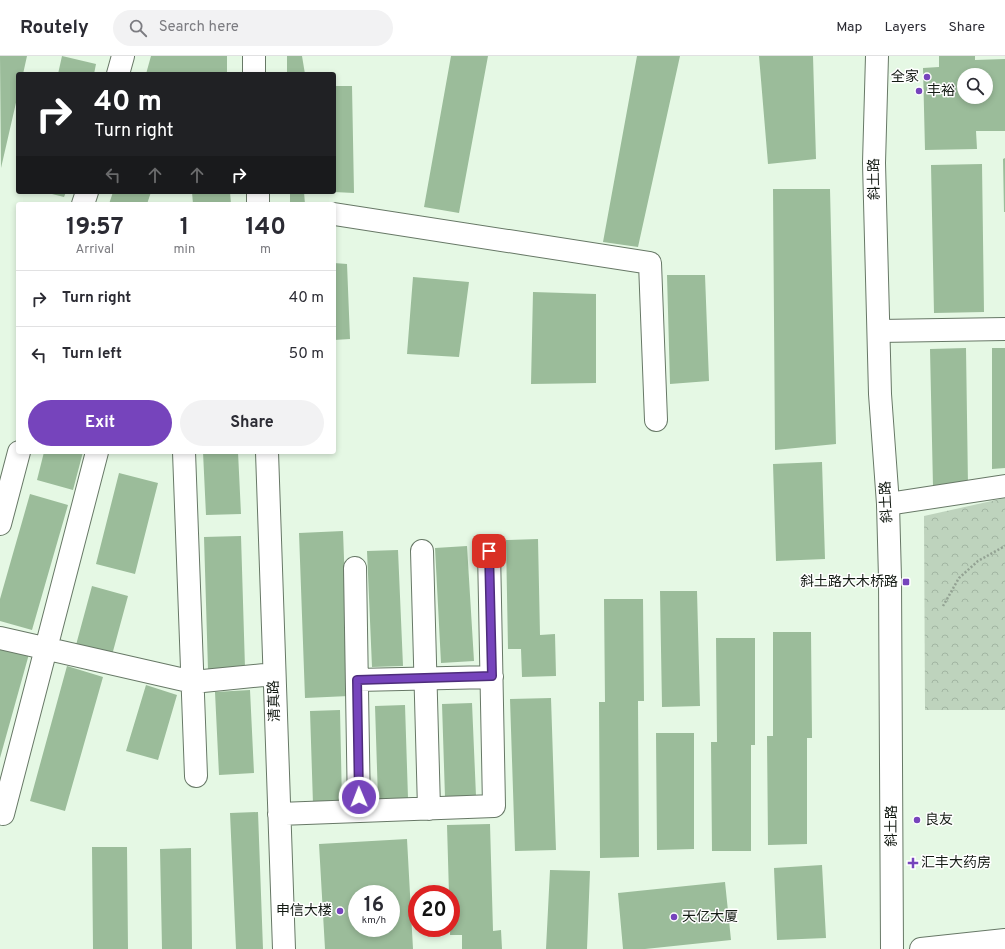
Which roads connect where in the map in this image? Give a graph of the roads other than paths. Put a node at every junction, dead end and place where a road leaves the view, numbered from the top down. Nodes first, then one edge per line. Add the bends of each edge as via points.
1 (123, 56) edge
2 (254, 56) edge
3 (877, 56) edge
4 (119, 72) edge
5 (254, 72) edge
6 (336, 214) edge
7 (1005, 329) edge
8 (879, 331) junction
9 (656, 420) dead end
10 (18, 454) edge
11 (96, 454) edge
12 (184, 454) edge
13 (266, 454) edge
14 (1005, 486) edge
15 (888, 504) junction
16 (0, 524) edge
17 (422, 551) dead end
18 (489, 551) dead end
19 (355, 568) dead end
20 (0, 638) edge
21 (45, 648) junction
22 (274, 674) junction
23 (492, 676) junction
24 (425, 678) junction
25 (357, 680) junction
26 (193, 682) junction
27 (196, 776) dead end
28 (429, 809) junction
29 (359, 812) junction
30 (3, 814) dead end
31 (279, 814) junction
32 (1005, 940) edge
33 (284, 949) edge
34 (892, 949) edge
35 (921, 949) edge

1 - 4 street
2 - 5 street
3 - 8 street, 斜土路 via 874,163
6 - 9 street via 650,264
7 - 8 street
8 - 15 street, 斜土路 via 880,394
10 - 16 street
11 - 21 street
12 - 26 street
13 - 22 street, 清真路
14 - 15 street
15 - 34 street, 斜土路
17 - 24 street
18 - 23 street
19 - 25 street
20 - 21 street
21 - 26 street
21 - 30 street
22 - 26 street
22 - 31 street, 清真路
23 - 24 street
23 - 28 street via 494,806
24 - 25 street
24 - 28 street
25 - 29 street
26 - 27 street
28 - 29 street
29 - 31 street
31 - 33 street, 清真路
32 - 35 street

